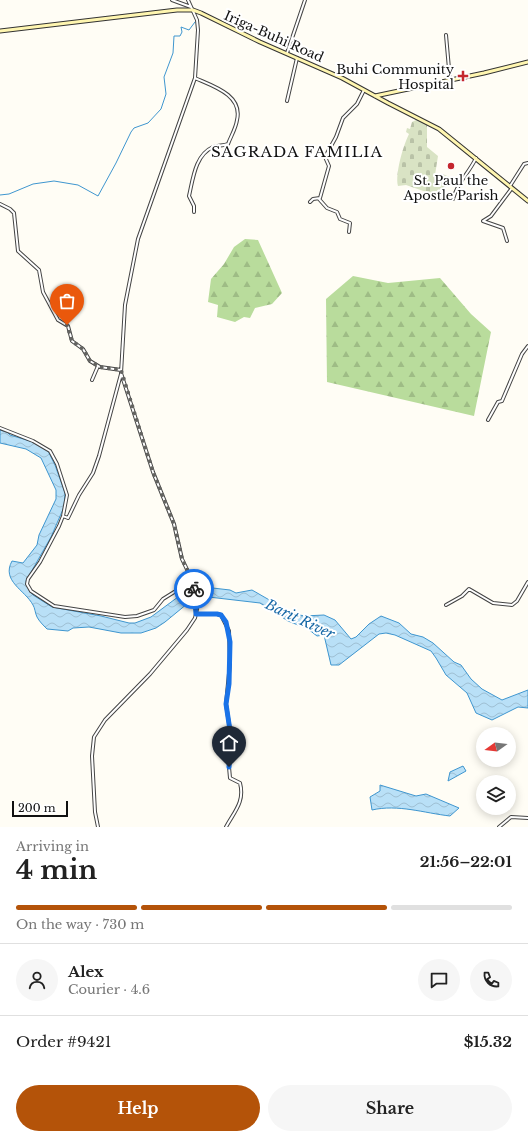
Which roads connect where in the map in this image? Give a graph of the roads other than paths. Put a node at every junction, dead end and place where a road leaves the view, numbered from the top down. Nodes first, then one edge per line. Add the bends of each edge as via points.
1 (172, 0) edge
2 (188, 0) edge
3 (305, 0) edge
4 (192, 8) junction
5 (0, 31) edge
6 (446, 35) dead end
7 (286, 54) junction
8 (297, 58) junction
9 (528, 62) edge
10 (195, 78) junction
11 (450, 80) junction
12 (364, 90) junction
13 (375, 96) junction
14 (287, 101) dead end
15 (476, 158) junction
16 (528, 163) edge
17 (511, 187) junction
18 (319, 199) junction
19 (453, 199) dead end
20 (528, 201) edge
21 (310, 202) dead end
22 (0, 204) edge
23 (194, 212) dead end
24 (349, 232) dead end
25 (507, 241) dead end
26 (528, 346) edge
27 (98, 366) junction
28 (121, 371) junction
29 (92, 380) dead end
30 (488, 420) dead end
31 (0, 428) edge
32 (63, 516) junction
33 (193, 582) junction
34 (528, 582) edge
35 (446, 605) dead end
36 (196, 614) junction
37 (528, 818) edge
38 (98, 827) edge
39 (226, 827) edge
40 (499, 827) edge

1 - 4 street
2 - 4 street
3 - 7 street
4 - 5 main road
4 - 7 main road, Iriga-Buhi Road
4 - 10 street via 198,30
6 - 11 street
7 - 8 main road, Iriga-Buhi Road
8 - 12 main road, Iriga-Buhi Road
8 - 14 street
9 - 11 main road
10 - 23 street via 231,97 237,105 238,115 228,144 215,146 204,152 196,168 189,196
10 - 28 street via 138,239 125,305
11 - 13 main road
12 - 13 main road, Iriga-Buhi Road
12 - 18 street via 357,104 342,118 336,137 326,154 325,160 329,166
13 - 15 main road, Iriga-Buhi Road via 439,129
15 - 17 main road, Iriga-Buhi Road
15 - 19 street via 456,188
16 - 17 street via 523,164
17 - 20 main road, Iriga-Buhi Road
17 - 25 street via 493,214 483,221 503,228
18 - 21 street
18 - 24 street via 338,213 340,219 350,223
22 - 27 street via 14,213 18,251 39,270 42,291 58,320 67,325 73,342
26 - 30 street via 502,400 498,402
27 - 28 street
27 - 29 street
28 - 32 street via 100,456 68,518
28 - 33 street via 153,472 174,524 182,559
31 - 32 street via 50,451 67,495
32 - 33 street via 27,582 31,591 45,602 54,606 112,616 132,617 154,610 163,599
33 - 36 street
34 - 35 street via 512,605 493,603 469,589
36 - 38 street via 187,630 161,662 101,726 94,737 92,756
36 - 39 street via 221,615 226,622 230,638 226,704 231,737 229,767 230,778 240,783 242,798 239,808
37 - 40 street via 511,817

